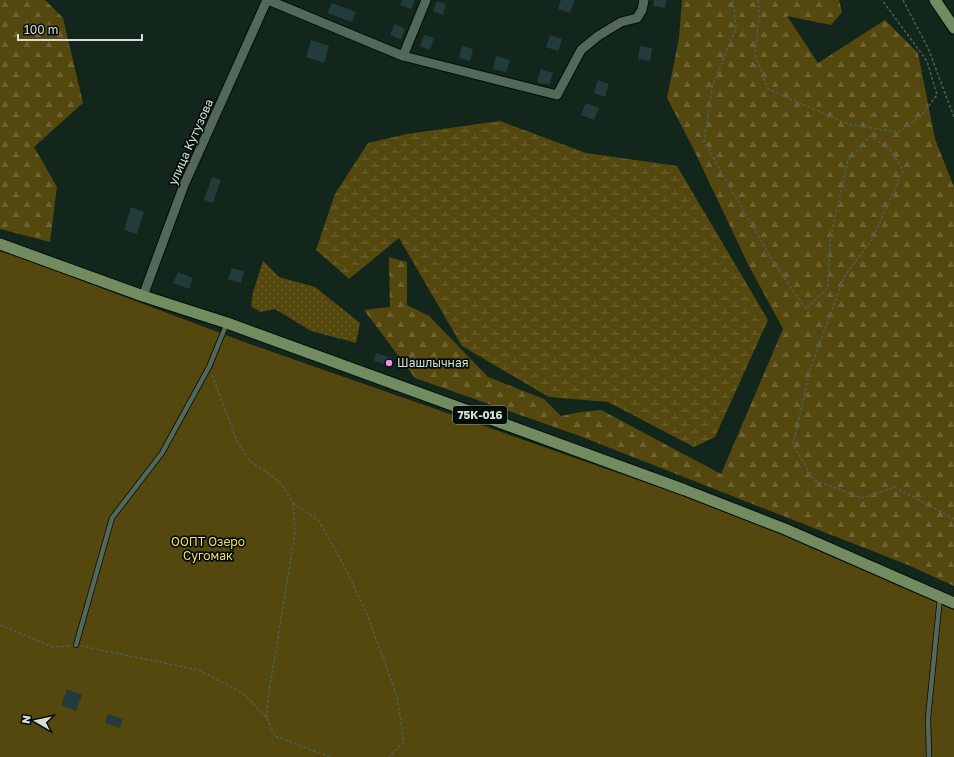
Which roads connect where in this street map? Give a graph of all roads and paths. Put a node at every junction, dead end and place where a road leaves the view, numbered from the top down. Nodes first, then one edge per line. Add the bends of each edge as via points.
1 (267, 0) edge
2 (426, 0) edge
3 (644, 0) edge
4 (733, 0) edge
5 (758, 0) edge
6 (882, 0) edge
7 (903, 0) edge
8 (935, 0) edge
9 (954, 28) edge
10 (403, 56) junction
11 (954, 117) edge
12 (0, 244) edge
13 (143, 296) junction
14 (226, 323) junction
15 (209, 367) junction
16 (293, 503) junction
17 (954, 519) edge
18 (940, 597) junction
19 (954, 603) edge
20 (0, 625) edge
21 (76, 645) junction
22 (267, 718) junction
23 (330, 757) edge
24 (390, 757) edge
25 (929, 757) edge

1 - 10 street
1 - 13 street, улица Кутузова via 184,185
2 - 10 street
3 - 10 street via 637,18 621,22 581,50 557,95
4 - 17 path via 736,28 712,87 704,142 772,260 806,310 828,288 830,240 848,160 870,136 889,148 903,170 873,238 844,277 810,370 793,446 814,480 862,498 895,487
5 - 6 path via 755,55 768,90 848,124 898,132 920,116 937,95 927,61
7 - 11 path via 928,48
8 - 9 main road
12 - 13 main road, 75К-016
13 - 14 main road, 75К-016
14 - 15 lane
14 - 18 main road, 75К-016 via 785,528
15 - 16 path via 237,441 250,461 280,482
15 - 21 lane via 162,453 112,518
16 - 22 path via 295,534 267,704
16 - 24 path via 319,521 346,569 368,617 397,696 404,742
18 - 19 main road, 75К-016
18 - 25 lane via 928,718
20 - 21 path via 53,647
21 - 22 path via 199,670 244,694
22 - 23 path via 275,736

